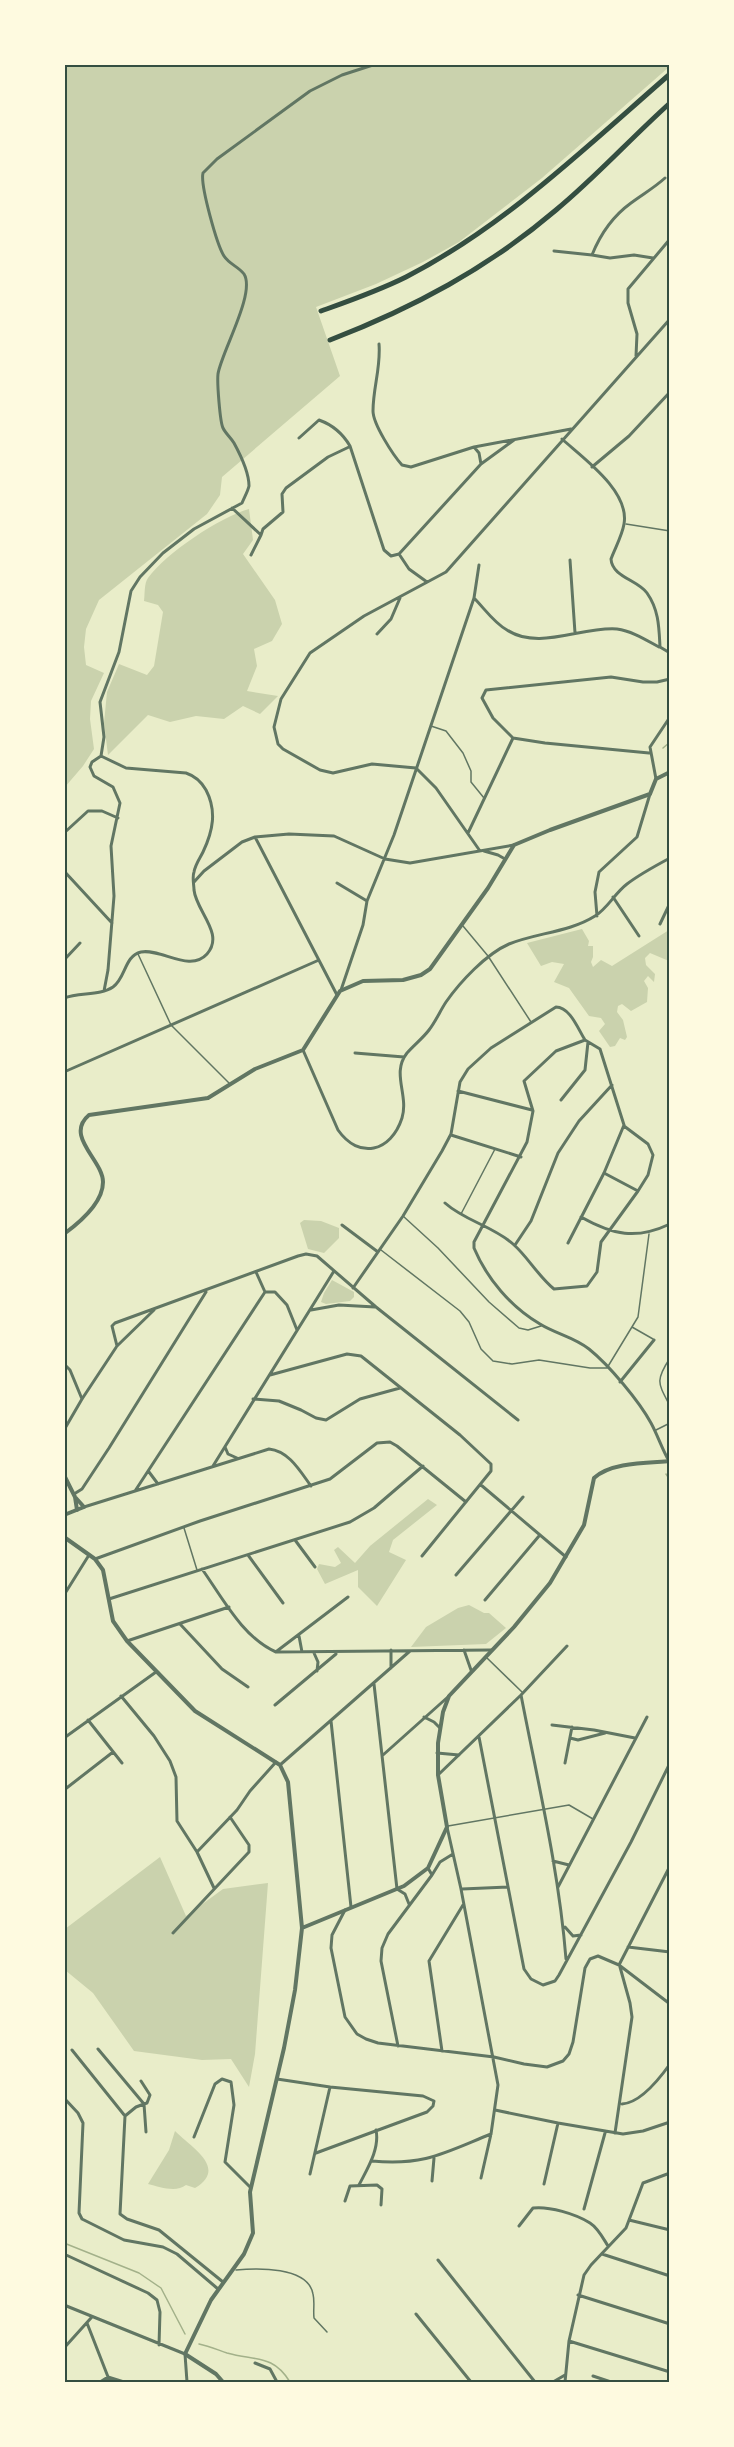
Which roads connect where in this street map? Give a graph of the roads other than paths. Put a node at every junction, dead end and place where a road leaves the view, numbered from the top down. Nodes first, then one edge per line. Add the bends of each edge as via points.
1 (376, 64) edge
2 (669, 74) edge
3 (669, 103) edge
4 (665, 178) dead end
5 (669, 239) edge
6 (554, 250) dead end
7 (592, 255) junction
8 (653, 258) junction
9 (321, 311) dead end
10 (669, 319) edge
11 (330, 339) dead end
12 (379, 344) dead end
13 (635, 357) junction
14 (669, 392) edge
15 (572, 428) junction
16 (299, 438) dead end
17 (562, 439) junction
18 (514, 440) junction
19 (350, 447) junction
20 (474, 447) junction
21 (481, 464) junction
22 (592, 467) junction
23 (232, 508) junction
24 (624, 523) junction
25 (669, 531) edge
26 (261, 535) junction
27 (399, 554) junction
28 (251, 555) dead end
29 (570, 560) dead end
30 (479, 565) dead end
31 (428, 583) junction
32 (400, 596) junction
33 (474, 598) junction
34 (575, 633) junction
35 (377, 634) dead end
36 (660, 647) junction
37 (669, 653) edge
38 (669, 679) edge
39 (669, 717) edge
40 (669, 722) edge
41 (665, 724) junction
42 (430, 726) junction
43 (513, 738) junction
44 (650, 753) junction
45 (100, 756) junction
46 (416, 768) junction
47 (669, 772) edge
48 (656, 779) junction
49 (650, 794) junction
50 (484, 799) junction
51 (118, 818) junction
52 (64, 833) edge
53 (468, 833) junction
54 (255, 837) junction
55 (514, 845) junction
56 (481, 851) junction
57 (669, 858) edge
58 (384, 859) junction
59 (506, 860) junction
60 (64, 871) edge
61 (194, 882) junction
62 (337, 883) dead end
63 (613, 897) junction
64 (367, 901) junction
65 (669, 903) edge
66 (597, 916) junction
67 (112, 924) junction
68 (660, 924) dead end
69 (462, 925) junction
70 (639, 936) dead end
71 (80, 943) dead end
72 (137, 954) junction
73 (488, 956) junction
74 (64, 960) edge
75 (319, 960) junction
76 (104, 991) junction
77 (339, 993) junction
78 (64, 998) edge
79 (532, 1022) junction
80 (171, 1025) junction
81 (586, 1041) junction
82 (303, 1050) junction
83 (355, 1053) dead end
84 (404, 1057) junction
85 (64, 1072) edge
86 (231, 1085) junction
87 (612, 1085) junction
88 (458, 1091) junction
89 (561, 1100) dead end
90 (532, 1110) junction
91 (624, 1125) junction
92 (451, 1134) junction
93 (495, 1148) junction
94 (521, 1157) junction
95 (604, 1173) junction
96 (638, 1191) junction
97 (446, 1203) dead end
98 (461, 1214) junction
99 (403, 1216) junction
100 (581, 1217) junction
101 (669, 1224) edge
102 (342, 1225) dead end
103 (483, 1226) junction
104 (608, 1231) junction
105 (64, 1234) edge
106 (649, 1234) junction
107 (568, 1242) dead end
108 (515, 1245) junction
109 (379, 1251) junction
110 (334, 1271) junction
111 (256, 1272) junction
112 (353, 1288) junction
113 (207, 1290) junction
114 (265, 1292) junction
115 (376, 1307) junction
116 (156, 1309) junction
117 (311, 1310) junction
118 (542, 1325) junction
119 (632, 1327) junction
120 (297, 1330) junction
121 (654, 1340) joint
122 (117, 1346) junction
123 (669, 1358) edge
124 (64, 1364) edge
125 (607, 1368) junction
126 (270, 1375) junction
127 (620, 1382) junction
128 (400, 1388) junction
129 (82, 1399) junction
130 (253, 1399) junction
131 (669, 1406) edge
132 (518, 1420) dead end
133 (669, 1423) edge
134 (64, 1430) edge
135 (655, 1431) junction
136 (224, 1446) junction
137 (238, 1459) junction
138 (669, 1461) edge
139 (423, 1466) junction
140 (213, 1467) junction
141 (149, 1472) junction
142 (64, 1475) edge
143 (158, 1484) junction
144 (481, 1485) junction
145 (311, 1486) junction
146 (134, 1491) junction
147 (75, 1496) junction
148 (524, 1497) dead end
149 (466, 1502) junction
150 (84, 1507) junction
151 (77, 1510) junction
152 (511, 1510) junction
153 (66, 1516) edge
154 (184, 1527) junction
155 (539, 1536) junction
156 (64, 1537) edge
157 (295, 1540) junction
158 (248, 1555) junction
159 (89, 1556) junction
160 (422, 1556) dead end
161 (566, 1557) junction
162 (95, 1558) junction
163 (315, 1567) dead end
164 (202, 1569) junction
165 (197, 1570) junction
166 (456, 1575) dead end
167 (64, 1594) edge
168 (348, 1597) dead end
169 (110, 1599) junction
170 (485, 1600) dead end
171 (283, 1603) dead end
172 (229, 1607) junction
173 (180, 1624) junction
174 (299, 1635) junction
175 (127, 1641) junction
176 (567, 1646) dead end
177 (391, 1650) junction
178 (411, 1650) junction
179 (464, 1650) junction
180 (491, 1650) junction
181 (276, 1652) junction
182 (302, 1652) junction
183 (338, 1652) junction
184 (314, 1653) junction
185 (485, 1656) junction
186 (391, 1668) junction
187 (471, 1670) junction
188 (317, 1671) junction
189 (156, 1672) junction
190 (374, 1684) junction
191 (248, 1687) dead end
192 (522, 1694) junction
193 (121, 1696) junction
194 (449, 1696) junction
195 (275, 1705) dead end
196 (424, 1717) junction
197 (647, 1717) dead end
198 (88, 1720) junction
199 (330, 1721) junction
200 (552, 1725) dead end
201 (572, 1726) junction
202 (440, 1728) junction
203 (606, 1732) junction
204 (479, 1737) junction
205 (64, 1738) edge
206 (570, 1738) junction
207 (636, 1738) junction
208 (112, 1752) junction
209 (437, 1753) junction
210 (383, 1755) junction
211 (460, 1755) junction
212 (122, 1762) dead end
213 (565, 1762) dead end
214 (278, 1763) junction
215 (669, 1763) edge
216 (438, 1775) junction
217 (64, 1790) edge
218 (543, 1811) junction
219 (230, 1817) junction
220 (496, 1819) junction
221 (594, 1820) junction
222 (447, 1827) junction
223 (197, 1852) junction
224 (453, 1854) junction
225 (553, 1861) junction
226 (569, 1865) junction
227 (669, 1866) edge
228 (428, 1868) junction
229 (432, 1875) junction
230 (508, 1887) junction
231 (213, 1888) junction
232 (397, 1889) junction
233 (461, 1889) junction
234 (558, 1889) junction
235 (409, 1904) junction
236 (463, 1905) junction
237 (351, 1907) junction
238 (345, 1910) junction
239 (564, 1926) junction
240 (302, 1928) junction
241 (173, 1933) dead end
242 (582, 1934) junction
243 (628, 1947) junction
244 (669, 1952) edge
245 (567, 1960) junction
246 (619, 1965) junction
247 (668, 2004) edge
248 (669, 2009) edge
249 (398, 2046) junction
250 (98, 2049) dead end
251 (72, 2050) dead end
252 (442, 2051) junction
253 (494, 2057) junction
254 (669, 2064) edge
255 (669, 2070) edge
256 (664, 2071) junction
257 (277, 2079) junction
258 (141, 2081) dead end
259 (330, 2087) junction
260 (64, 2098) edge
261 (144, 2104) junction
262 (621, 2104) junction
263 (495, 2110) junction
264 (125, 2116) junction
265 (669, 2122) edge
266 (558, 2124) junction
267 (376, 2130) junction
268 (146, 2132) dead end
269 (605, 2132) junction
270 (615, 2133) junction
271 (491, 2134) junction
272 (194, 2137) dead end
273 (316, 2153) junction
274 (434, 2158) junction
275 (372, 2161) junction
276 (669, 2173) edge
277 (310, 2174) dead end
278 (481, 2178) dead end
279 (432, 2181) dead end
280 (544, 2184) dead end
281 (359, 2185) junction
282 (250, 2187) junction
283 (345, 2202) dead end
284 (381, 2205) dead end
285 (584, 2209) dead end
286 (629, 2220) junction
287 (519, 2226) dead end
288 (669, 2230) edge
289 (608, 2246) junction
290 (64, 2254) edge
291 (602, 2254) junction
292 (438, 2260) dead end
293 (231, 2270) junction
294 (669, 2276) edge
295 (223, 2282) junction
296 (218, 2289) junction
297 (578, 2295) junction
298 (64, 2306) edge
299 (416, 2314) dead end
300 (91, 2318) junction
301 (87, 2323) junction
302 (669, 2324) edge
303 (327, 2332) dead end
304 (569, 2341) junction
305 (159, 2345) junction
306 (64, 2348) edge
307 (185, 2354) junction
308 (255, 2364) dead end
309 (669, 2372) edge
310 (565, 2375) junction
311 (593, 2376) dead end
312 (108, 2377) junction
313 (99, 2382) edge
314 (110, 2382) edge
315 (124, 2382) edge
316 (187, 2382) edge
317 (224, 2382) edge
318 (277, 2382) edge
319 (471, 2382) edge
320 (535, 2382) edge
321 (552, 2382) edge
322 (565, 2382) edge
323 (611, 2382) edge

1 - 23 street via 310,91 203,173 202,187 221,251 246,279 239,316 218,374 223,427 237,448 249,487 242,503
2 - 9 highway via 506,213 449,253 378,290
3 - 11 highway via 525,236 436,293
4 - 7 street via 620,213 599,238
5 - 8 street
6 - 7 street
7 - 8 street
8 - 13 street via 627,292 637,334
10 - 13 street
12 - 20 street via 373,412 402,465 411,466
13 - 15 street
14 - 22 street via 629,436
15 - 17 street
15 - 18 street
16 - 19 street via 319,420 334,428
17 - 22 street
17 - 31 street via 446,572
18 - 20 street
18 - 21 street
19 - 26 street via 328,457 286,488 282,512
19 - 27 street via 384,550 391,556
20 - 21 street
21 - 27 street
22 - 24 street via 622,504
23 - 26 street
23 - 45 street via 194,529 163,553 131,591 119,652 100,702 104,737
24 - 25 lane
24 - 36 street via 612,565 641,586 653,603
26 - 28 street
27 - 31 street
29 - 34 street
30 - 33 street
31 - 32 street
32 - 35 street via 391,619
32 - 46 street via 317,647 303,661 281,699 276,737 283,749 326,772 372,764
33 - 34 street via 508,632 533,638
33 - 42 street
34 - 36 street via 629,631
36 - 37 street
38 - 43 street via 643,682 611,677 486,690 482,698 485,707
39 - 41 street
40 - 41 street
41 - 44 street via 652,740
42 - 46 street
42 - 50 lane via 446,731 463,753 471,782
43 - 44 street
43 - 50 street
44 - 48 street
45 - 51 street via 92,762 90,770 116,792 120,803
45 - 61 street via 126,768 186,773 204,786 212,803 213,818 193,874
46 - 53 street via 436,788
46 - 58 street
47 - 48 street
48 - 49 street
49 - 55 street
49 - 66 street via 637,837 600,872
50 - 53 street
51 - 52 street via 102,811 88,811
51 - 67 street via 111,846
53 - 56 street
54 - 58 street via 334,836
54 - 61 street via 242,842
54 - 75 street
55 - 56 street
55 - 59 street
56 - 58 street via 410,863
56 - 59 street
57 - 63 street via 626,884
58 - 64 street
59 - 69 street
60 - 67 street
61 - 72 street via 196,899 213,936 207,954 186,960 151,952
62 - 64 street
63 - 66 street
63 - 70 street
64 - 77 street via 363,925
65 - 68 street
66 - 73 street via 510,944
67 - 76 street
69 - 73 lane
69 - 77 street via 436,963 421,975 403,980 363,981
71 - 74 street
72 - 76 street via 117,983
72 - 80 lane
73 - 79 lane
73 - 84 street via 447,1000 431,1028
75 - 77 street
75 - 80 street
76 - 78 street
77 - 82 street
79 - 81 street via 562,1007
79 - 88 street via 483,1054 462,1076
80 - 85 street
80 - 86 lane
81 - 87 street via 602,1052
81 - 89 street via 585,1070
81 - 90 street via 562,1047 526,1078 524,1085
82 - 84 street via 338,1130 350,1143 366,1150 390,1138 401,1120 404,1110 399,1073
82 - 86 street via 255,1069
83 - 84 street
86 - 105 street via 208,1098 95,1113 84,1119 81,1133 103,1184 88,1212
87 - 91 street
87 - 108 street via 579,1121 558,1153 531,1221
88 - 90 street
88 - 92 street
90 - 94 street via 531,1130
91 - 95 street
91 - 96 street via 653,1151 648,1175
92 - 93 street
92 - 99 street
93 - 94 street
93 - 98 lane
94 - 103 street
95 - 96 street
95 - 100 street
96 - 104 street
97 - 98 street
98 - 103 street
99 - 109 street
99 - 118 lane via 519,1328 528,1330
100 - 104 street
100 - 107 street
101 - 106 street
102 - 109 street
103 - 108 street
103 - 118 street via 474,1242 476,1254 504,1295
104 - 106 street
104 - 108 street via 599,1248 597,1272 584,1287 554,1288
106 - 119 lane via 638,1317
109 - 112 street
109 - 125 lane via 460,1311 481,1349 493,1361 512,1364 539,1360
110 - 111 street via 317,1256 306,1254
110 - 112 street
110 - 117 street
111 - 113 street
111 - 114 street
112 - 115 street
113 - 116 street
113 - 147 street
114 - 120 street via 280,1297
114 - 141 street
115 - 117 street via 339,1305
115 - 132 street
116 - 122 street
116 - 122 street via 115,1323 112,1326
117 - 120 street
118 - 125 street via 572,1337
119 - 121 lane
119 - 125 lane
120 - 126 street
121 - 127 street
122 - 129 street
123 - 131 lane via 658,1377
124 - 129 street
125 - 127 street
126 - 128 street via 354,1354 366,1359
126 - 130 street
127 - 135 street
128 - 130 street via 360,1399 326,1419 279,1401
128 - 144 street via 491,1464 491,1471
129 - 134 street
130 - 136 street
133 - 135 lane
135 - 138 street
136 - 137 street via 228,1454
136 - 140 street
137 - 140 street
137 - 145 street via 276,1449
138 - 161 street via 614,1468 598,1474 592,1484 584,1525
139 - 145 street via 397,1446 383,1442 330,1479
139 - 149 street
139 - 157 street via 363,1516
140 - 143 street
141 - 143 street
141 - 146 street
142 - 147 street
143 - 146 street
144 - 149 street
144 - 152 street
145 - 154 street
146 - 150 street
147 - 150 street
147 - 151 street
148 - 152 street
149 - 160 street
150 - 151 street
151 - 153 street
152 - 155 street
152 - 166 street
154 - 162 street
154 - 165 lane
155 - 161 street
155 - 170 street
156 - 159 street
157 - 158 street
157 - 163 street
158 - 164 street
158 - 171 street
159 - 162 street
159 - 167 street
161 - 180 street via 530,1609
162 - 169 street via 103,1570
164 - 165 street
164 - 172 street
165 - 169 street
168 - 174 street
169 - 175 street via 112,1621
172 - 173 street
172 - 181 street via 253,1636
173 - 175 street
173 - 191 street via 222,1669
174 - 181 street
174 - 182 street
175 - 189 street
176 - 192 street
177 - 178 street
177 - 183 street
177 - 186 street
178 - 179 street
178 - 186 street
179 - 180 street
179 - 187 street
180 - 185 street
181 - 182 street
182 - 184 street
183 - 184 street
183 - 188 street
184 - 188 street
185 - 187 street
185 - 192 lane
186 - 190 street
187 - 194 street
188 - 195 street
189 - 193 street
189 - 214 street via 195,1711
190 - 199 street
190 - 210 street
192 - 204 street
192 - 218 street
193 - 198 street
193 - 223 street via 154,1736 175,1772 177,1821
194 - 196 street
194 - 202 street
196 - 202 street
196 - 210 street
197 - 207 street
198 - 205 street
198 - 208 street
199 - 214 street
199 - 237 street
200 - 201 street
201 - 203 street
201 - 206 street
202 - 209 street
203 - 206 street via 578,1740
203 - 207 street
204 - 211 street
204 - 220 street
206 - 213 street
207 - 221 street
208 - 212 street
208 - 217 street
209 - 211 street
209 - 216 street
210 - 232 street
211 - 216 street
214 - 219 street
214 - 240 street via 289,1792
215 - 242 street
216 - 222 street
218 - 220 lane
218 - 221 lane via 569,1805
218 - 225 street
219 - 223 street
219 - 231 street via 249,1845 249,1852
220 - 222 lane
220 - 230 street
221 - 226 street
222 - 224 street
222 - 228 street
223 - 231 street
224 - 229 street via 440,1862
224 - 233 street
225 - 226 street
225 - 234 street
226 - 234 street
227 - 243 street
228 - 229 street
228 - 232 street
229 - 235 street
230 - 233 street
230 - 245 street via 526,1974 537,1984 549,1984
231 - 241 street
232 - 235 street via 405,1894
232 - 237 street
233 - 236 street
234 - 239 street
235 - 249 street via 388,1934 381,1954
236 - 252 street via 429,1961
236 - 253 street
237 - 238 street
238 - 240 street
238 - 249 street via 332,1935 331,1948 345,2017 366,2040
239 - 242 street via 569,1934
239 - 245 street
240 - 257 street
242 - 245 street
243 - 244 street
243 - 246 street
246 - 247 street
246 - 253 street via 602,1956 594,1956 588,1962 573,2042 563,2061 547,2067
246 - 262 street via 632,2017
247 - 248 street
249 - 252 street
250 - 261 street
251 - 264 street
252 - 253 street
253 - 263 street via 498,2085
254 - 256 street
255 - 256 street
256 - 262 street via 633,2101
257 - 259 street
257 - 282 street
258 - 261 street via 150,2095
259 - 267 street via 423,2096 435,2103 427,2112
259 - 273 street
260 - 296 street via 82,2123 82,2219 124,2240 164,2247
261 - 264 street
261 - 268 street
262 - 270 street
263 - 266 street
263 - 271 street
264 - 295 street via 120,2214 159,2230
265 - 270 street via 631,2134
266 - 269 street
266 - 280 street
267 - 273 street
267 - 275 street via 378,2138
269 - 270 street
269 - 285 street
271 - 274 street
271 - 278 street
272 - 282 street via 215,2084 222,2079 231,2082 234,2105 225,2162
273 - 277 street
274 - 275 street via 410,2163
274 - 279 street
275 - 281 street
276 - 286 street via 641,2185
281 - 283 street via 349,2187
281 - 284 street via 381,2187
282 - 293 street via 253,2233 250,2244
286 - 288 street
286 - 289 street via 622,2234
287 - 289 street via 531,2209 555,2210 589,2222
289 - 291 street
290 - 305 street via 158,2300
291 - 294 street
291 - 297 street via 586,2271
292 - 320 street
293 - 295 street
293 - 303 lane via 263,2267 305,2281 314,2294 314,2318
295 - 296 street
296 - 307 street
297 - 302 street
297 - 304 street
298 - 300 street
299 - 319 street
300 - 301 street
300 - 305 street
301 - 306 street
301 - 312 street
304 - 309 street
304 - 310 street
305 - 307 street
307 - 316 street
307 - 317 street
308 - 318 street via 270,2368
310 - 321 street
310 - 322 street
311 - 323 street
312 - 313 street
312 - 314 street
312 - 315 street

